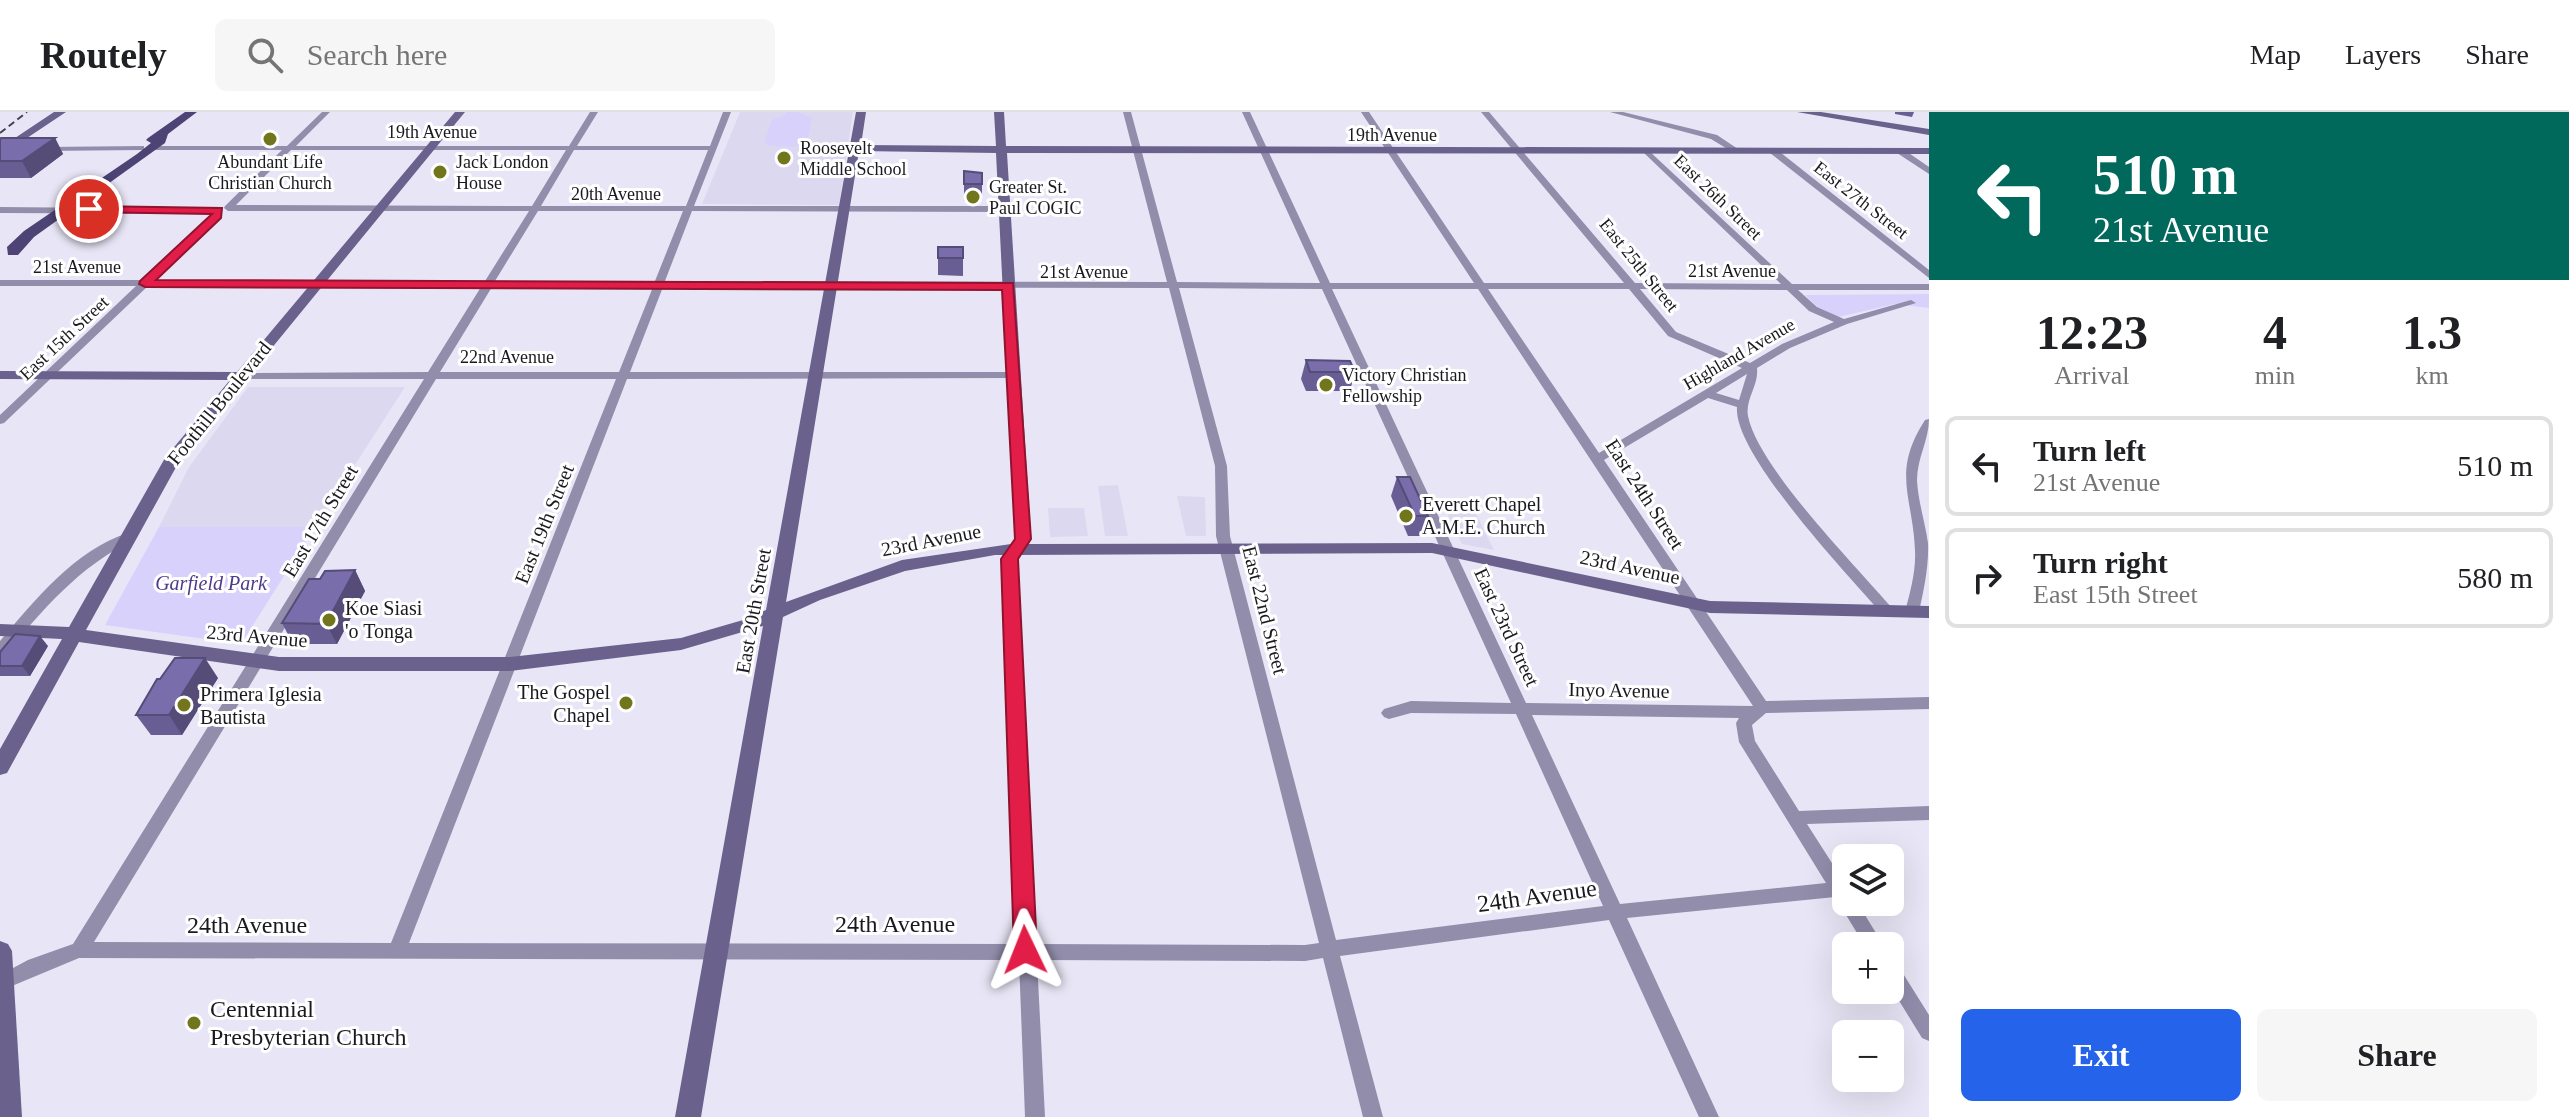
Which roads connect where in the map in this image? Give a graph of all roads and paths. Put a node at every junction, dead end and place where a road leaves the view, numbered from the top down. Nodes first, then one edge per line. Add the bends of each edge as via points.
1 (43, 112) edge
2 (61, 112) edge
3 (192, 112) edge
4 (326, 112) edge
5 (460, 112) edge
6 (594, 112) edge
7 (727, 112) edge
8 (861, 112) edge
9 (999, 112) edge
10 (1127, 112) edge
11 (1246, 112) edge
12 (1365, 112) edge
13 (1485, 112) edge
14 (1614, 112) edge
15 (1802, 112) edge
16 (1823, 112) edge
17 (1929, 130) edge
18 (2, 148) edge
19 (146, 148) junction
20 (287, 148) junction
21 (430, 148) junction
22 (572, 148) junction
23 (712, 148) junction
24 (856, 148) junction
25 (20, 149) edge
26 (34, 149) edge
27 (1001, 150) junction
28 (1137, 151) junction
29 (1264, 151) junction
30 (1391, 151) junction
31 (1520, 151) junction
32 (1647, 151) junction
33 (1737, 151) junction
34 (1773, 151) junction
35 (1900, 151) junction
36 (1929, 151) edge
37 (1929, 171) edge
38 (67, 209) junction
39 (223, 209) junction
40 (379, 209) junction
41 (1004, 209) junction
42 (0, 210) edge
43 (533, 210) junction
44 (689, 210) junction
45 (844, 210) junction
46 (0, 263) edge
47 (1929, 275) edge
48 (0, 283) edge
49 (317, 283) junction
50 (488, 283) junction
51 (145, 284) junction
52 (660, 284) junction
53 (831, 284) junction
54 (1008, 286) junction
55 (1633, 287) junction
56 (1789, 287) junction
57 (1929, 287) edge
58 (1173, 288) junction
59 (1328, 288) junction
60 (1482, 288) junction
61 (1911, 303) dead end
62 (1843, 322) junction
63 (1752, 368) junction
64 (0, 375) edge
65 (48, 375) junction
66 (432, 375) junction
67 (623, 375) junction
68 (1013, 375) junction
69 (240, 376) junction
70 (814, 376) junction
71 (1705, 393) junction
72 (1743, 405) junction
73 (0, 421) edge
74 (1929, 422) edge
75 (1596, 460) junction
76 (128, 537) junction
77 (1227, 548) junction
78 (1016, 549) junction
79 (1450, 552) junction
80 (1691, 602) junction
81 (1887, 611) junction
82 (1921, 612) edge
83 (775, 614) junction
84 (9, 630) edge
85 (74, 634) junction
86 (0, 651) edge
87 (259, 661) junction
88 (510, 664) junction
89 (1929, 703) edge
90 (1523, 708) junction
91 (1757, 710) junction
92 (1389, 713) dead end
93 (0, 767) edge
94 (1929, 813) edge
95 (1795, 818) junction
96 (1832, 878) edge
97 (1832, 898) edge
98 (1617, 912) junction
99 (1329, 949) junction
100 (79, 950) junction
101 (397, 950) junction
102 (716, 950) junction
103 (1025, 950) junction
104 (0, 951) edge
105 (2, 983) edge
106 (1904, 991) edge
107 (1927, 1026) edge
108 (9, 1117) edge
109 (688, 1117) edge
110 (1035, 1117) edge
111 (1373, 1117) edge
112 (1709, 1117) edge

1 - 18 street
2 - 18 street
3 - 19 main road
4 - 20 street, East 15th Street
5 - 21 street, Foothill Boulevard
6 - 22 street, East 17th Street
7 - 23 street, East 19th Street
8 - 24 street, East 20th Street
9 - 27 street
10 - 28 street, East 22nd Street
11 - 29 street, East 23rd Street
12 - 30 street, East 24th Street
13 - 31 street, East 25th Street
14 - 33 street via 1721,140
15 - 17 street
16 - 17 street
18 - 25 street
19 - 20 street, 19th Avenue
19 - 26 street, 19th Avenue
19 - 38 main road
20 - 21 street, 19th Avenue
20 - 39 street, East 15th Street
21 - 22 street, 19th Avenue
21 - 40 street, Foothill Boulevard
22 - 23 street, 19th Avenue
22 - 43 street, East 17th Street
23 - 44 street, East 19th Street
24 - 27 street, 19th Avenue
24 - 45 street, East 20th Street
27 - 28 street, 19th Avenue
27 - 41 street
28 - 29 street, 19th Avenue
28 - 58 street, East 22nd Street
29 - 30 street, 19th Avenue
29 - 59 street, East 23rd Street
30 - 31 street, 19th Avenue
30 - 60 street, East 24th Street
31 - 32 street, 19th Avenue
31 - 55 street, East 25th Street
32 - 33 street, 19th Avenue
32 - 56 street, East 26th Street
33 - 34 street, 19th Avenue
34 - 35 street, 19th Avenue
34 - 47 street, East 27th Street
35 - 36 street, 19th Avenue
35 - 37 street
38 - 39 street, 20th Avenue
38 - 42 street, 20th Avenue
38 - 46 main road via 58,223
39 - 40 street, 20th Avenue
39 - 51 street, East 15th Street
40 - 43 street, 20th Avenue
40 - 49 street, Foothill Boulevard
41 - 45 street, 20th Avenue
41 - 54 street
43 - 44 street, 20th Avenue
43 - 50 street, East 17th Street
44 - 45 street, 20th Avenue
44 - 52 street, East 19th Street
45 - 53 street, East 20th Street
48 - 51 street, 21st Avenue
49 - 50 street, 21st Avenue
49 - 51 street, 21st Avenue
49 - 69 street, Foothill Boulevard
50 - 52 street, 21st Avenue
50 - 66 street, East 17th Street
51 - 65 street, East 15th Street
52 - 53 street, 21st Avenue
52 - 67 street, East 19th Street
53 - 54 street, 21st Avenue
53 - 70 street, East 20th Street
54 - 58 street, 21st Avenue
54 - 68 street
55 - 56 street, 21st Avenue
55 - 60 street, 21st Avenue
55 - 63 street, East 25th Street via 1672,334
56 - 57 street, 21st Avenue
56 - 62 street, East 26th Street via 1813,309
58 - 59 street, 21st Avenue
58 - 77 street, East 22nd Street via 1221,466
59 - 60 street, 21st Avenue
59 - 79 street, East 23rd Street
60 - 75 street, East 24th Street
61 - 62 street, Highland Avenue
62 - 63 street, Highland Avenue via 1786,346
63 - 71 street, Highland Avenue
63 - 72 street
64 - 65 street, 22nd Avenue
65 - 69 street, 22nd Avenue
65 - 73 street, East 15th Street
66 - 67 street, 22nd Avenue
66 - 69 street, 22nd Avenue
66 - 87 street, East 17th Street
67 - 70 street, 22nd Avenue
67 - 88 street, East 19th Street
68 - 70 street, 22nd Avenue
68 - 78 street via 1023,539
69 - 76 street, Foothill Boulevard via 173,458
70 - 83 street, East 20th Street
71 - 72 street
71 - 75 street, Highland Avenue
72 - 81 street via 1754,447
74 - 82 street via 1910,470 1921,546
75 - 80 street, East 24th Street
76 - 84 street via 98,550
76 - 85 street, Foothill Boulevard
77 - 78 street, 23rd Avenue
77 - 79 street, 23rd Avenue
77 - 99 street, East 22nd Street
78 - 83 street, 23rd Avenue via 902,566
78 - 103 street via 1009,559
79 - 80 street, 23rd Avenue
79 - 90 street, East 23rd Street
80 - 81 street, 23rd Avenue via 1710,607
80 - 91 street, East 24th Street
81 - 82 street, 23rd Avenue
83 - 88 street, 23rd Avenue via 681,644
83 - 102 street, East 20th Street
84 - 85 street, 23rd Avenue
84 - 86 street
85 - 87 street, 23rd Avenue
85 - 93 street, Foothill Boulevard
87 - 88 street, 23rd Avenue
87 - 100 street, East 17th Street
88 - 101 street, East 19th Street
89 - 91 street, Inyo Avenue
90 - 91 street, Inyo Avenue
90 - 92 street, Inyo Avenue via 1411,707
90 - 98 street, East 23rd Street
91 - 95 street via 1744,723 1747,742
94 - 95 street
95 - 96 street
97 - 98 street, 24th Avenue
98 - 99 street, 24th Avenue
98 - 112 street, East 23rd Street
99 - 103 street, 24th Avenue
99 - 111 street, East 22nd Street
100 - 101 street, 24th Avenue
100 - 105 street, 24th Avenue
101 - 102 street, 24th Avenue
102 - 103 street, 24th Avenue
102 - 109 street, East 20th Street
103 - 110 street
104 - 105 street
105 - 108 street
106 - 107 street

